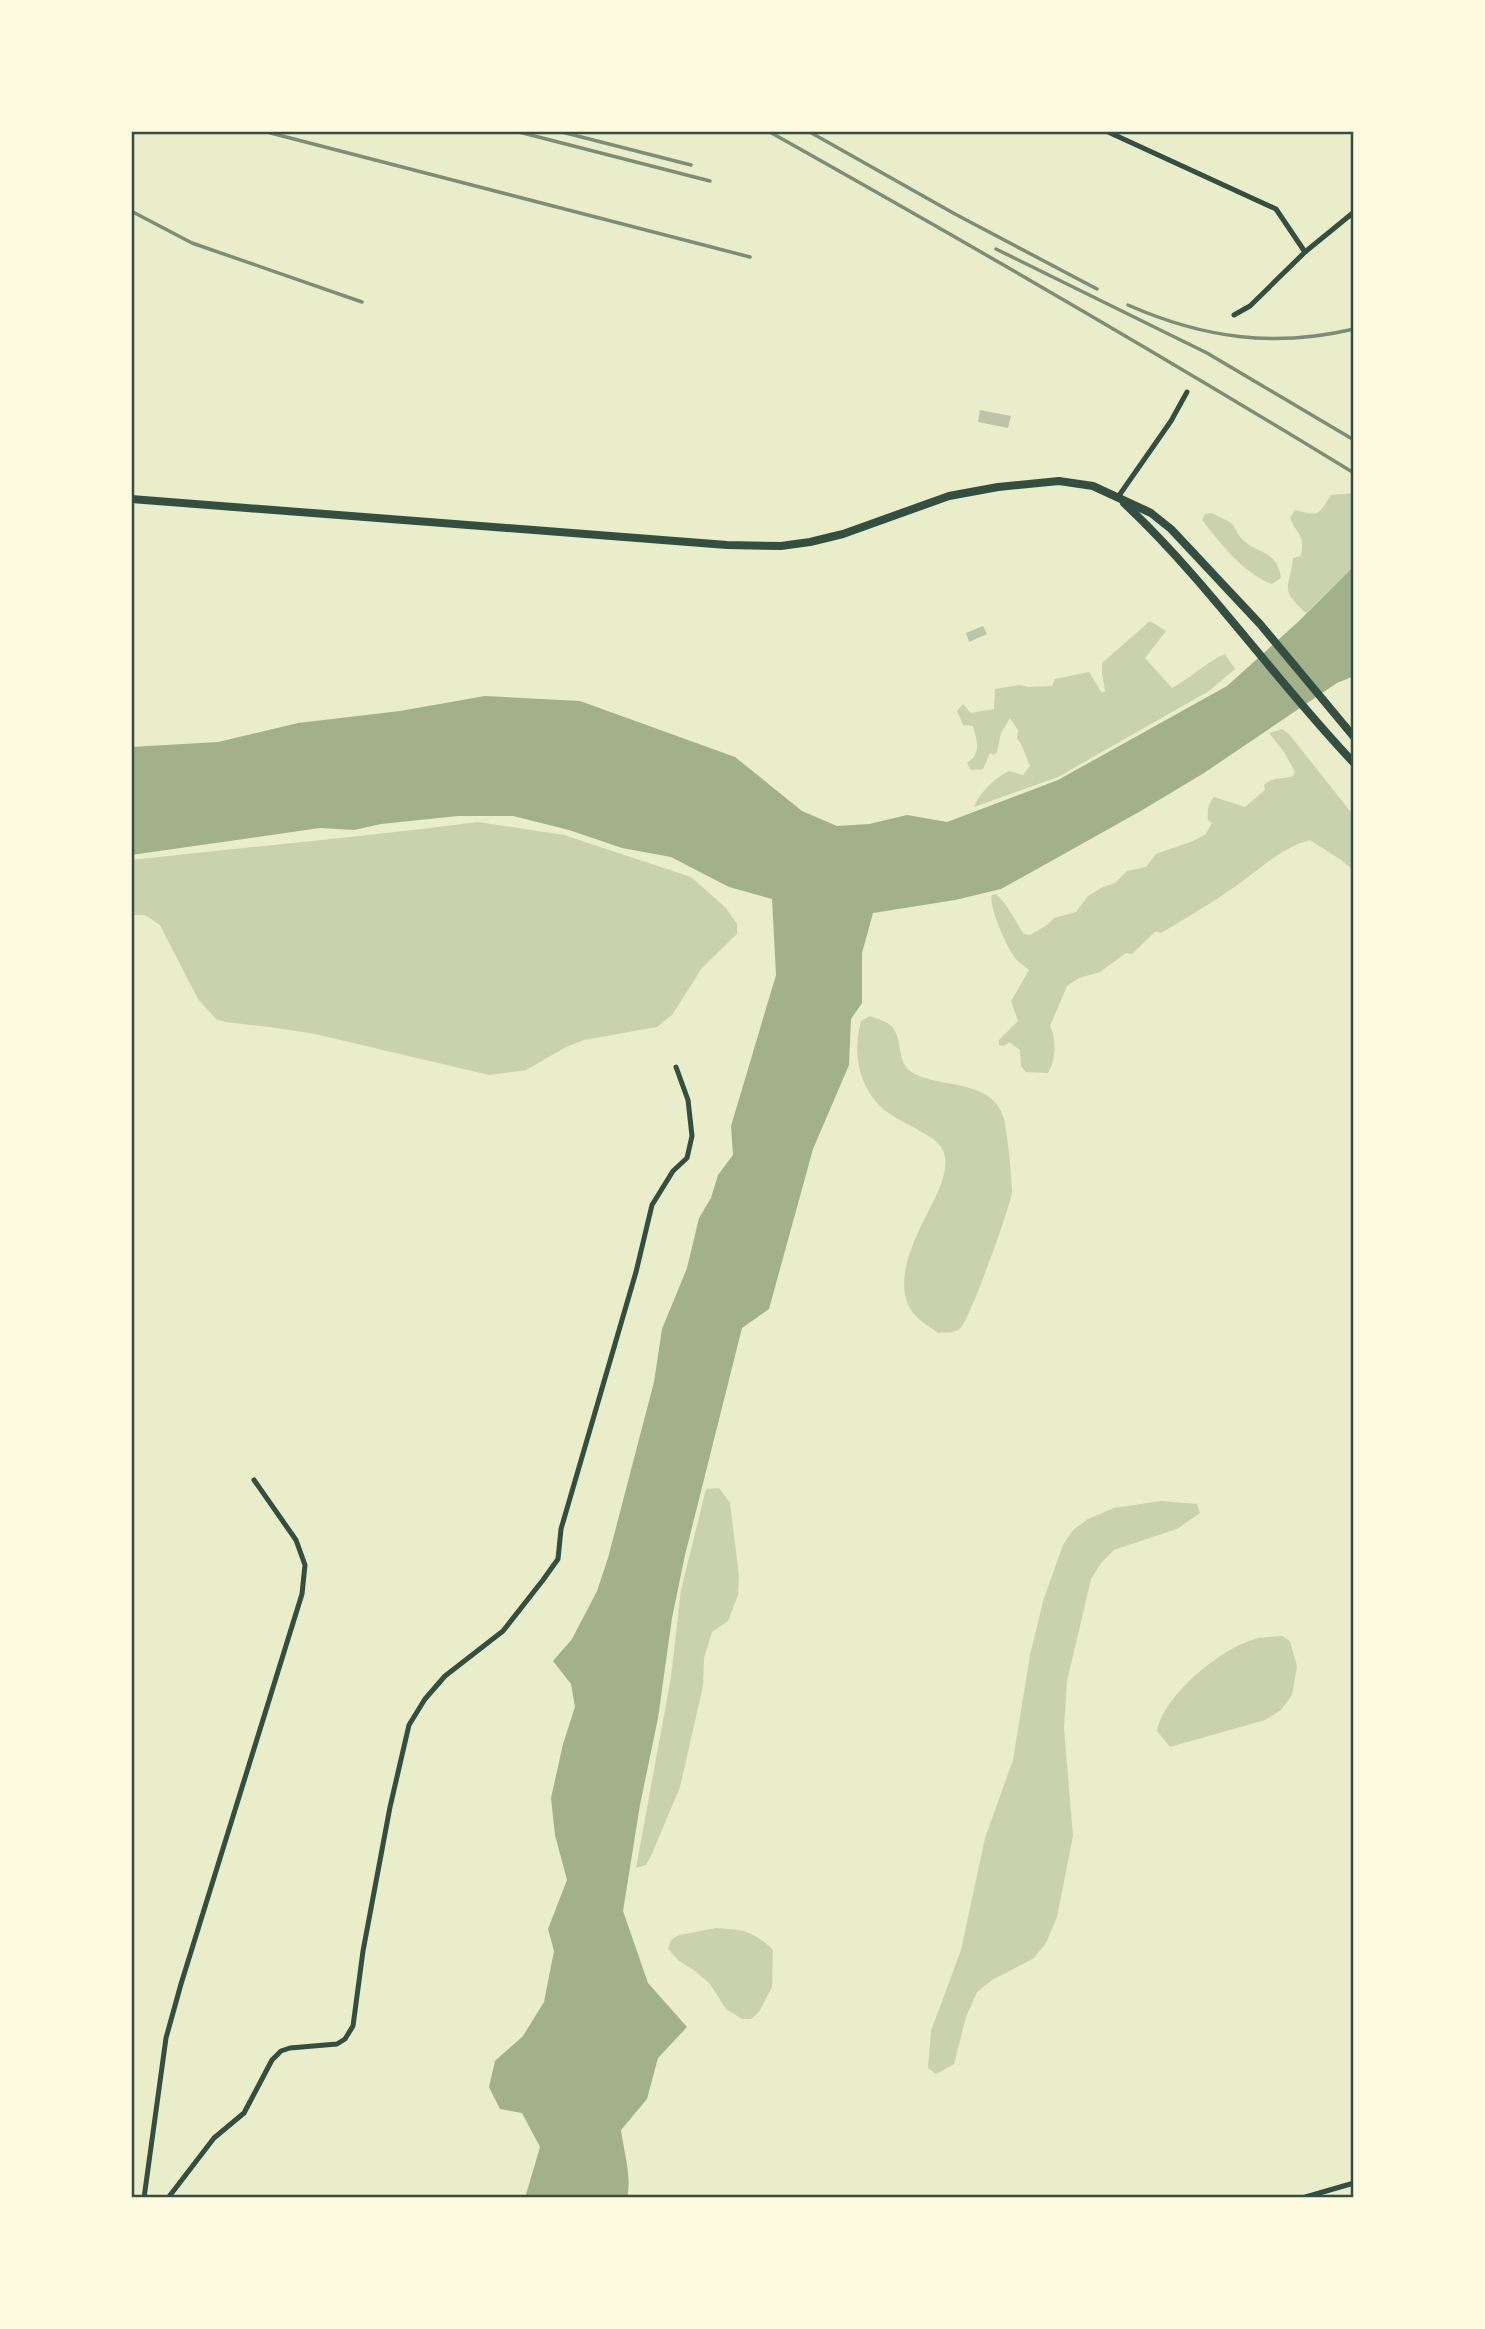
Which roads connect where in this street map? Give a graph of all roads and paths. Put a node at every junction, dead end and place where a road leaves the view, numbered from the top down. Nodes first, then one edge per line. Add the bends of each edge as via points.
1 (1106, 131) edge
2 (1354, 212) edge
3 (1305, 252) junction
4 (1234, 315) dead end
5 (1187, 392) dead end
6 (1118, 497) junction
7 (131, 499) edge
8 (1354, 737) edge
9 (1354, 763) edge
10 (676, 1067) dead end
11 (254, 1480) dead end
12 (1354, 2183) edge
13 (144, 2198) edge
14 (168, 2198) edge
15 (1302, 2198) edge

1 - 3 street via 1276,209
2 - 3 street
3 - 4 street via 1250,306
5 - 6 street
6 - 7 main road via 1068,481 1014,484 949,496 825,539 773,547
6 - 8 main road via 1171,529 1260,624
6 - 9 main road via 1181,559
10 - 14 street via 688,1100 692,1136 687,1158 652,1205 561,1529 558,1559 503,1630 445,1676 409,1725 363,1951 353,2026 337,2044 281,2051 244,2113 214,2138
11 - 13 street via 296,1540 305,1565 302,1594 166,2038
12 - 15 street

